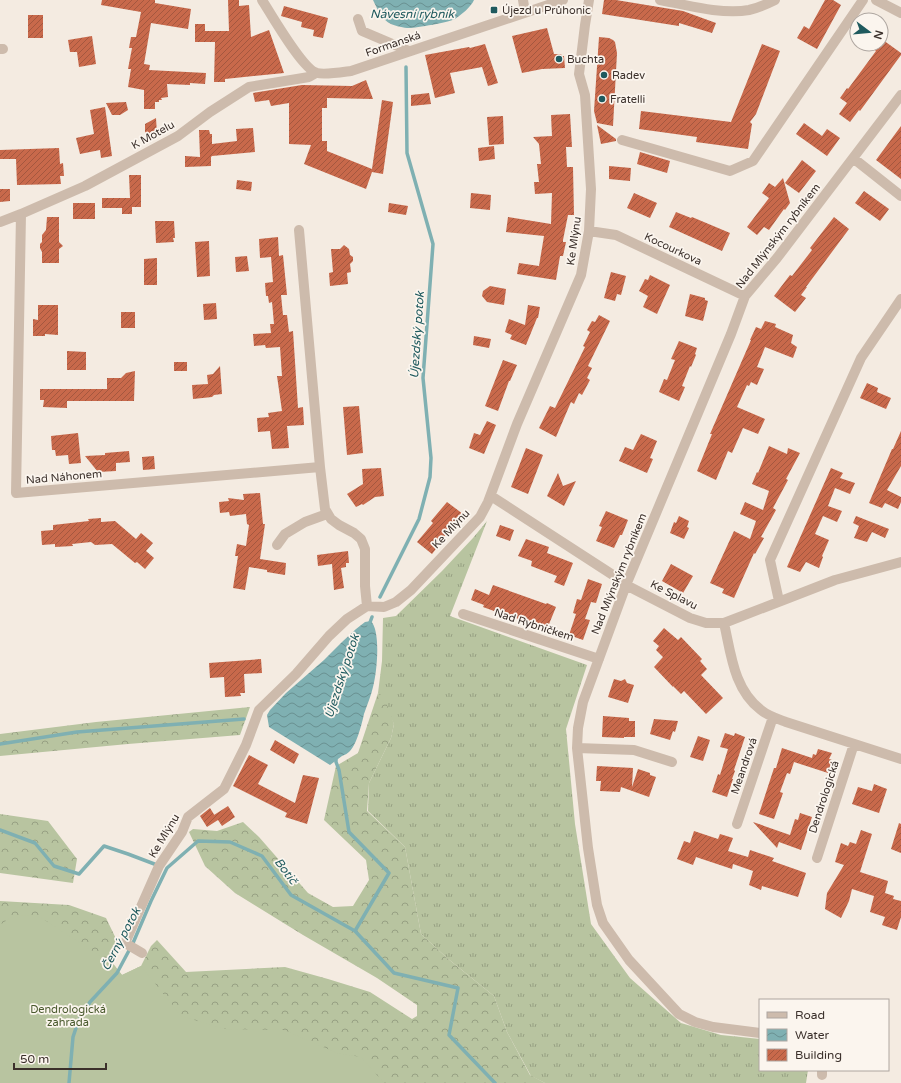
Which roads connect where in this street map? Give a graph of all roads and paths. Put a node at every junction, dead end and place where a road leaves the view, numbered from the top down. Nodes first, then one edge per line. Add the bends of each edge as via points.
1 (262, 0) edge
2 (522, 0) edge
3 (563, 0) edge
4 (590, 0) edge
5 (660, 0) edge
6 (775, 0) edge
7 (864, 0) edge
8 (876, 0) edge
9 (525, 12) junction
10 (901, 13) edge
11 (358, 19) dead end
12 (409, 51) junction
13 (316, 73) junction
14 (901, 95) edge
15 (622, 140) dead end
16 (853, 158) junction
17 (901, 196) edge
18 (21, 214) junction
19 (0, 222) edge
20 (299, 230) dead end
21 (589, 231) junction
22 (745, 296) junction
23 (901, 299) edge
24 (320, 467) junction
25 (491, 496) junction
26 (328, 514) junction
27 (277, 545) dead end
28 (901, 562) edge
29 (626, 585) junction
30 (779, 601) junction
31 (367, 606) junction
32 (463, 614) dead end
33 (724, 623) junction
34 (599, 659) junction
35 (773, 717) junction
36 (854, 744) junction
37 (577, 748) junction
38 (901, 759) edge
39 (672, 762) dead end
40 (737, 824) dead end
41 (817, 858) dead end
42 (142, 953) dead end
43 (759, 1034) edge

1 - 13 street via 304,63
2 - 9 street
3 - 9 street, Formanská
4 - 21 street, Ke Mlýnu via 579,74 585,96 591,189
5 - 6 street via 722,11 748,10
7 - 15 street via 753,161 730,171
8 - 10 street
9 - 12 street, Formanská
11 - 12 street via 362,31
12 - 13 street, Formanská via 351,71
13 - 18 street, K Motelu via 309,77 249,88 178,136 85,186
14 - 16 street, Nad Mlýnským rybníkem
16 - 17 street
16 - 22 street, Nad Mlýnským rybníkem
18 - 19 street, K Motelu
18 - 24 street, Nad Náhonem via 16,493
20 - 24 street
21 - 22 street, Kocourkova via 616,235
21 - 25 street, Ke Mlýnu via 581,275 516,424
22 - 29 street, Nad Mlýnským rybníkem
23 - 30 street via 861,358 770,560
24 - 26 street via 325,509
25 - 29 street, Ke Splavu via 616,576
25 - 31 street, Ke Mlýnu via 480,517 411,590 396,602 384,607
26 - 27 street via 305,522 285,534
26 - 31 street via 331,519 361,539 365,549
28 - 30 street via 834,580
29 - 33 street, Ke Splavu via 690,618 706,623
29 - 34 street, Nad Mlýnským rybníkem
30 - 33 street
31 - 42 street, Ke Mlýnu via 347,619 329,636 296,674 259,710 246,746 224,789 188,817 182,832 159,866 125,943
32 - 34 street, Nad Rybníčkem
33 - 35 street via 736,677 746,695 761,710
34 - 37 street, Nad Mlýnským rybníkem via 583,702
35 - 36 street
35 - 40 street, Meandrová
36 - 38 street
36 - 41 street, Dendrologická
37 - 39 street via 634,750
37 - 43 street, Nad Mlýnským rybníkem via 596,905 603,923 629,960 679,1014 713,1028

